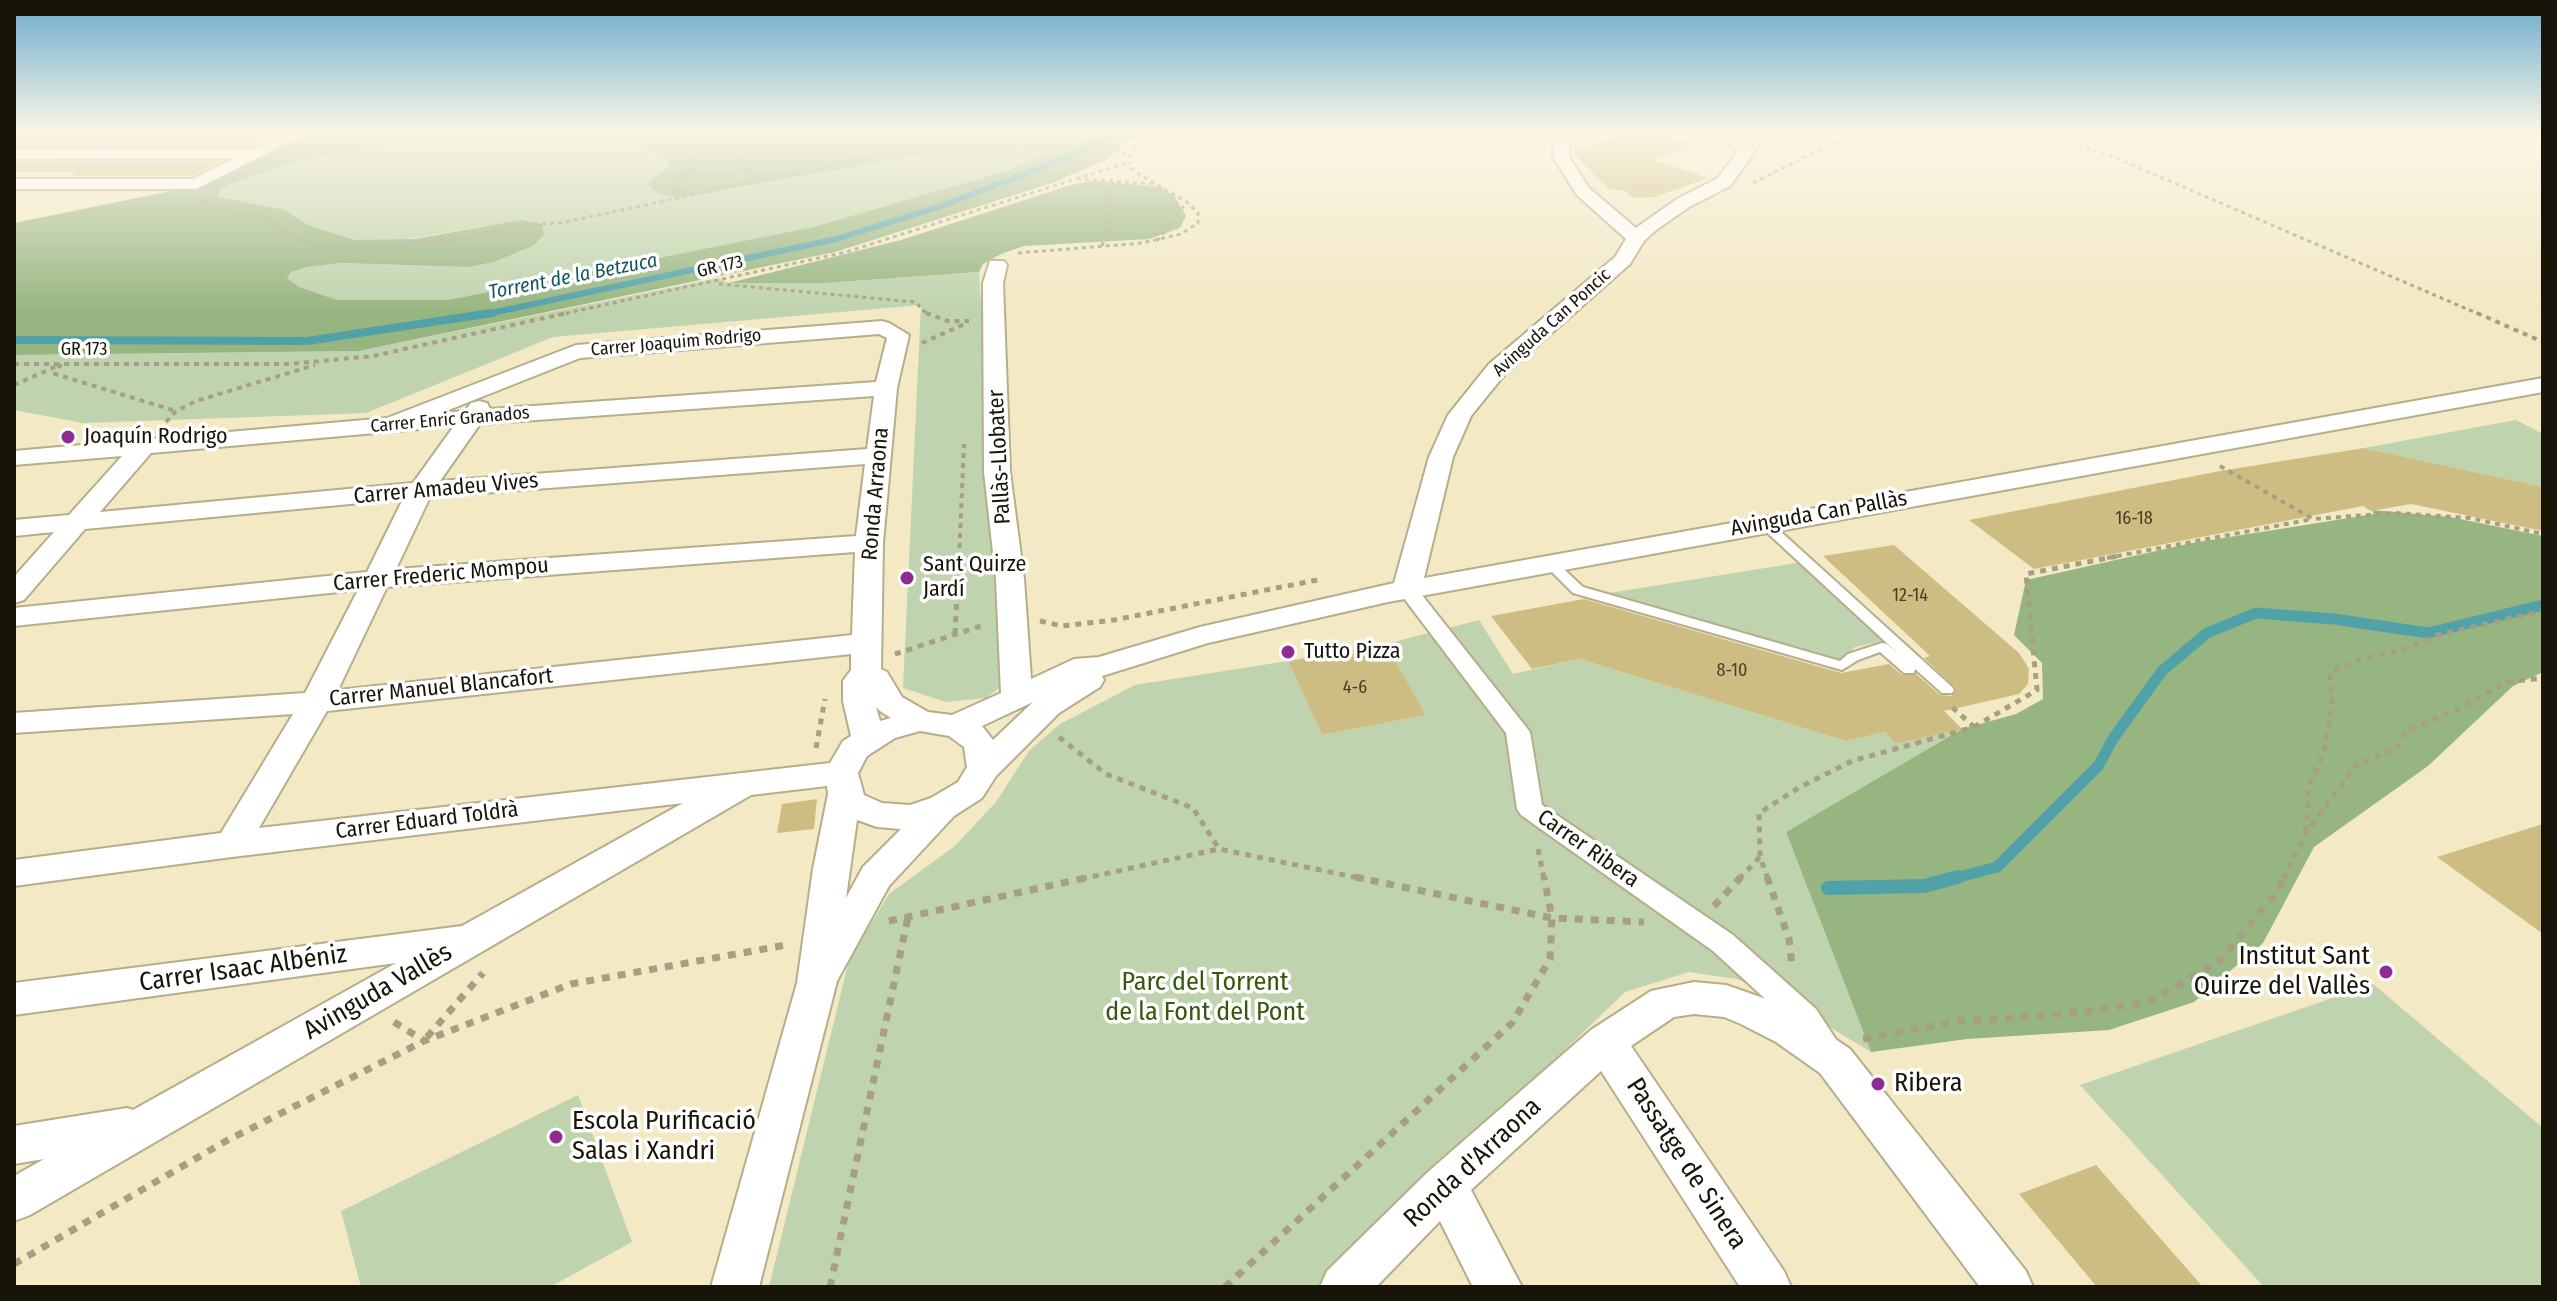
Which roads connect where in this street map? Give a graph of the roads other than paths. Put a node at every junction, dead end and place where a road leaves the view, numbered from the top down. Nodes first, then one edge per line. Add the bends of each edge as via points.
1 (1583, 191) edge
2 (1707, 191) edge
3 (1636, 238) junction
4 (997, 265) road end
5 (895, 355) joint
6 (496, 383) junction
7 (2543, 385) edge
8 (886, 388) junction
9 (473, 417) junction
10 (389, 425) junction
11 (145, 445) junction
12 (14, 446) edge
13 (879, 456) junction
14 (14, 458) edge
15 (421, 490) junction
16 (76, 523) junction
17 (1765, 524) junction
18 (14, 528) edge
19 (869, 543) junction
20 (1549, 563) junction
21 (378, 579) junction
22 (1407, 589) junction
23 (14, 594) edge
24 (14, 617) edge
25 (867, 660) junction
26 (1909, 670) road end
27 (1947, 690) dead end
28 (316, 702) junction
29 (1026, 707) junction
30 (920, 721) junction
31 (14, 723) edge
32 (956, 726) junction
33 (868, 738) junction
34 (984, 768) junction
35 (843, 784) junction
36 (742, 785) junction
37 (943, 807) junction
38 (232, 844) junction
39 (14, 873) edge
40 (472, 938) junction
41 (817, 983) junction
42 (14, 999) edge
43 (1605, 1042) junction
44 (1835, 1061) junction
45 (148, 1124) junction
46 (14, 1145) edge
47 (1445, 1185) junction
48 (14, 1200) edge
49 (735, 1287) edge
50 (1344, 1287) edge
51 (1498, 1287) edge
52 (1767, 1287) edge
53 (2009, 1287) edge

1 - 3 street
2 - 3 street, Avinguda Can Poncic
3 - 22 street, Avinguda Can Poncic via 1623,260 1497,369 1460,415 1441,457
4 - 29 street, Pallàs-Llobater via 994,419
5 - 6 street, Carrer Joaquim Rodrigo via 898,335 882,327 600,348 559,357
5 - 8 street, Ronda Arraona
6 - 9 street
6 - 10 street, Carrer Joaquim Rodrigo
7 - 17 street, Avinguda Can Pallàs
8 - 9 street, Carrer Enric Granados
8 - 13 street, Ronda Arraona
9 - 10 street, Carrer Enric Granados
9 - 15 street
10 - 11 street, Carrer Enric Granados
11 - 12 street
11 - 14 street, Carrer Enric Granados
11 - 16 street
13 - 15 street, Carrer Amadeu Vives
13 - 19 street, Ronda Arraona
15 - 16 street, Carrer Amadeu Vives
15 - 21 street
16 - 18 street, Carrer Amadeu Vives
16 - 23 street
17 - 20 street, Avinguda Can Pallàs
17 - 27 lane
19 - 21 street, Carrer Frederic Mompou
19 - 25 street, Ronda Arraona
20 - 22 street, Avinguda Can Pallàs
20 - 26 lane via 1578,590 1842,666 1882,647
21 - 24 street, Carrer Frederic Mompou
21 - 28 street
22 - 29 street, Avinguda Can Pallàs via 1200,636 1100,667 1095,677
22 - 44 street, Carrer Ribera via 1518,732 1530,809 1723,943 1806,1018
25 - 28 street, Carrer Manuel Blancafort
25 - 30 street via 878,689 891,704
25 - 33 street, Ronda Arraona via 858,681
28 - 31 street, Carrer Manuel Blancafort
28 - 38 street
29 - 32 street, Avinguda Can Pallàs
29 - 34 street, Avinguda Can Pallàs
30 - 32 street
30 - 33 street
32 - 34 street via 979,743
33 - 35 street via 855,749
34 - 37 street via 970,790
35 - 36 street, Carrer Eduard Toldrà
35 - 37 street via 863,810 893,817
35 - 41 street
36 - 38 street, Carrer Eduard Toldrà
36 - 40 street, Avinguda Vallès
37 - 41 street via 876,877
38 - 39 street, Carrer Eduard Toldrà
40 - 42 street, Carrer Isaac Albéniz
40 - 45 street, Avinguda Vallès
41 - 49 street
43 - 44 street, Ronda d'Arraona via 1665,1002 1694,998 1726,1001 1755,1012
43 - 47 street, Ronda d'Arraona
43 - 52 street, Passatge de Sinera
44 - 53 street, Ronda d'Arraona
45 - 46 street
45 - 48 street, Avinguda Vallès
47 - 50 street, Ronda d'Arraona
47 - 51 street

